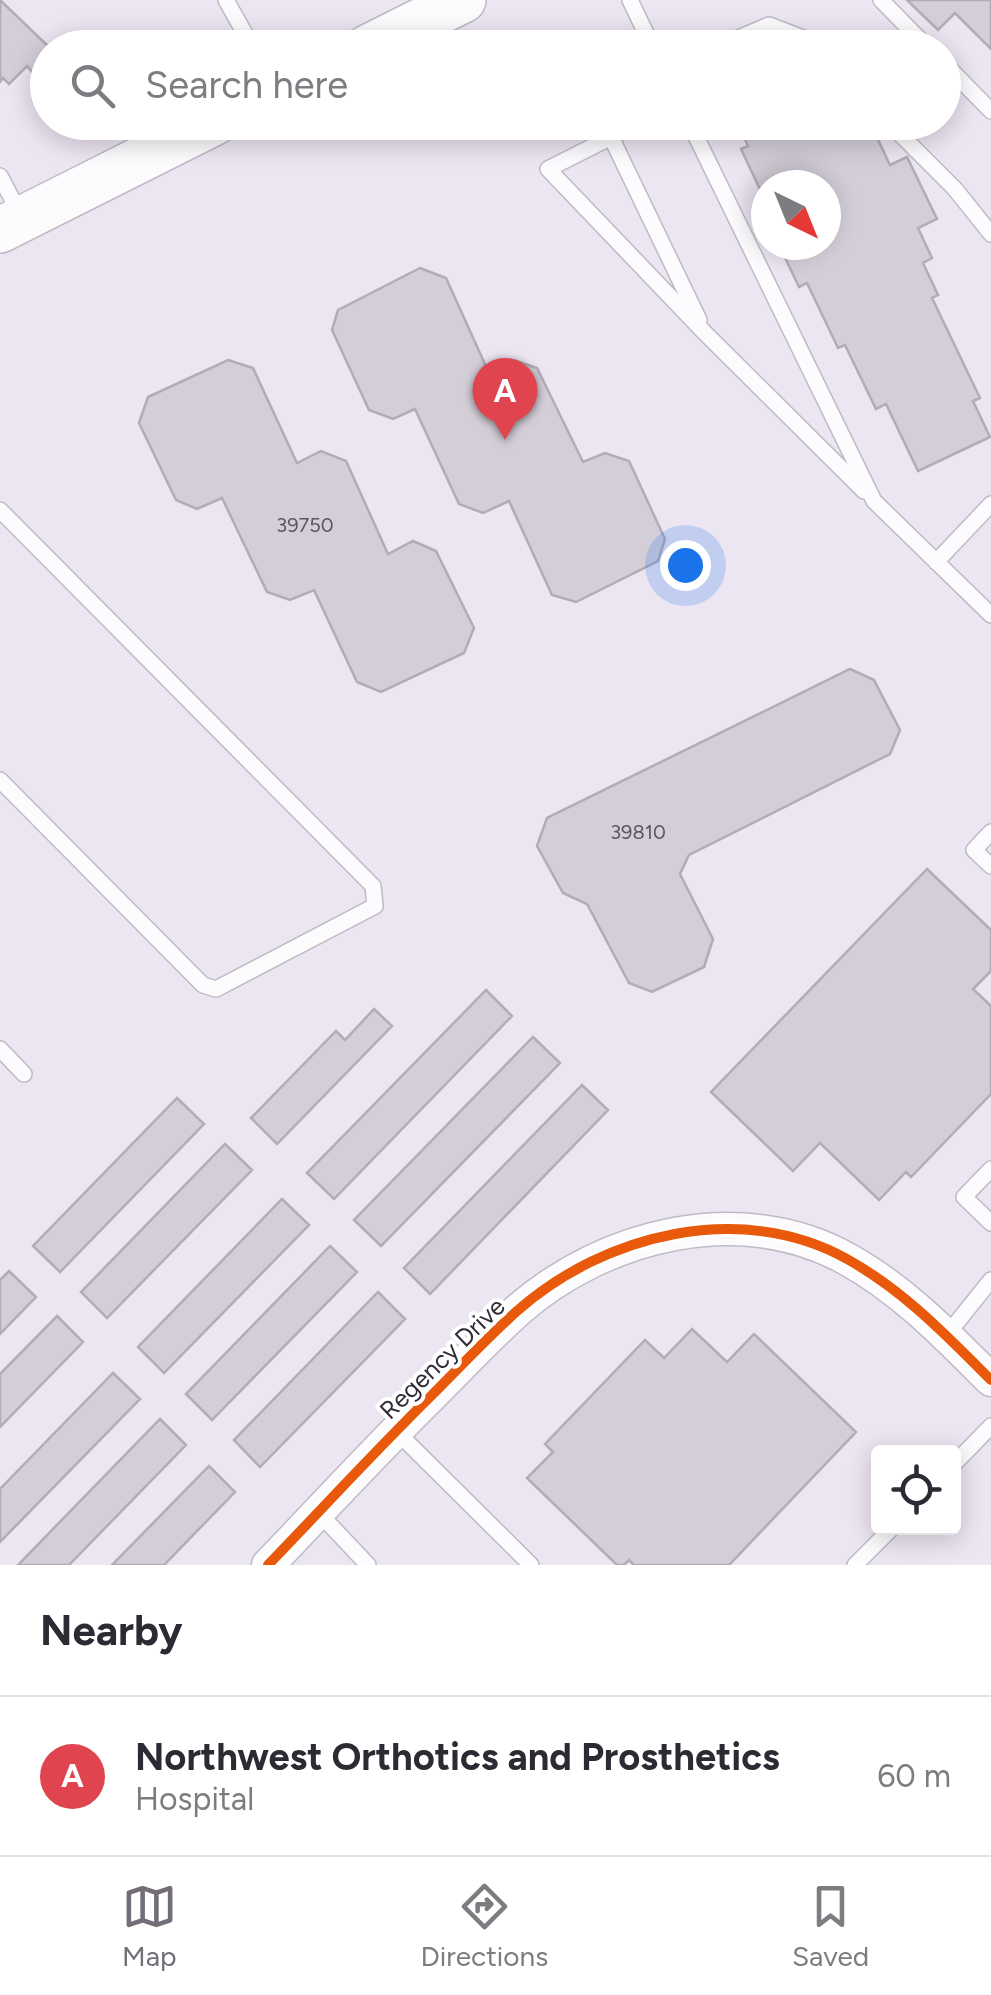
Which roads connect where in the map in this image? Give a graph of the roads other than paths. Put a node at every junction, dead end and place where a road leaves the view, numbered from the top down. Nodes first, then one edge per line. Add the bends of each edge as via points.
1 (226, 0) edge
2 (630, 0) edge
3 (881, 0) edge
4 (441, 5) edge
5 (243, 30) edge
6 (398, 30) edge
7 (644, 30) edge
8 (757, 30) edge
9 (782, 30) edge
10 (910, 30) edge
11 (961, 80) edge
12 (991, 111) edge
13 (179, 140) edge
14 (605, 140) edge
15 (612, 140) edge
16 (698, 140) edge
17 (906, 140) edge
18 (0, 176) edge
19 (11, 225) edge
20 (991, 234) edge
21 (705, 333) junction
22 (874, 501) junction
23 (987, 508) edge
24 (0, 510) edge
25 (991, 530) edge
26 (936, 562) junction
27 (991, 615) edge
28 (0, 780) edge
29 (991, 832) edge
30 (991, 866) edge
31 (0, 1050) edge
32 (24, 1074) dead end
33 (991, 1169) edge
34 (991, 1223) edge
35 (991, 1280) edge
36 (946, 1336) junction
37 (991, 1380) edge
38 (991, 1426) edge
39 (396, 1431) junction
40 (961, 1457) edge
41 (318, 1512) junction
42 (885, 1535) edge
43 (268, 1565) edge
44 (368, 1565) edge
45 (530, 1565) edge
46 (855, 1565) edge

1 - 5 lane
2 - 7 lane
3 - 10 lane
4 - 6 main road
8 - 9 lane
11 - 12 lane
13 - 19 main road
14 - 21 lane via 548,169
15 - 21 lane
16 - 22 lane
17 - 20 lane
18 - 19 lane
21 - 22 lane
22 - 26 lane
23 - 25 lane
23 - 26 lane
24 - 28 lane via 373,886 375,906 216,989 203,985
26 - 27 lane
29 - 30 lane via 974,850
31 - 32 lane
33 - 34 lane via 964,1197
35 - 36 lane
36 - 37 street, Regency Drive
36 - 39 street, Regency Drive via 894,1287 844,1256 792,1237 731,1228 674,1233 614,1251 560,1280
38 - 40 lane
39 - 41 street, Regency Drive
39 - 45 lane
41 - 43 street, Regency Drive
41 - 44 lane
42 - 46 lane

